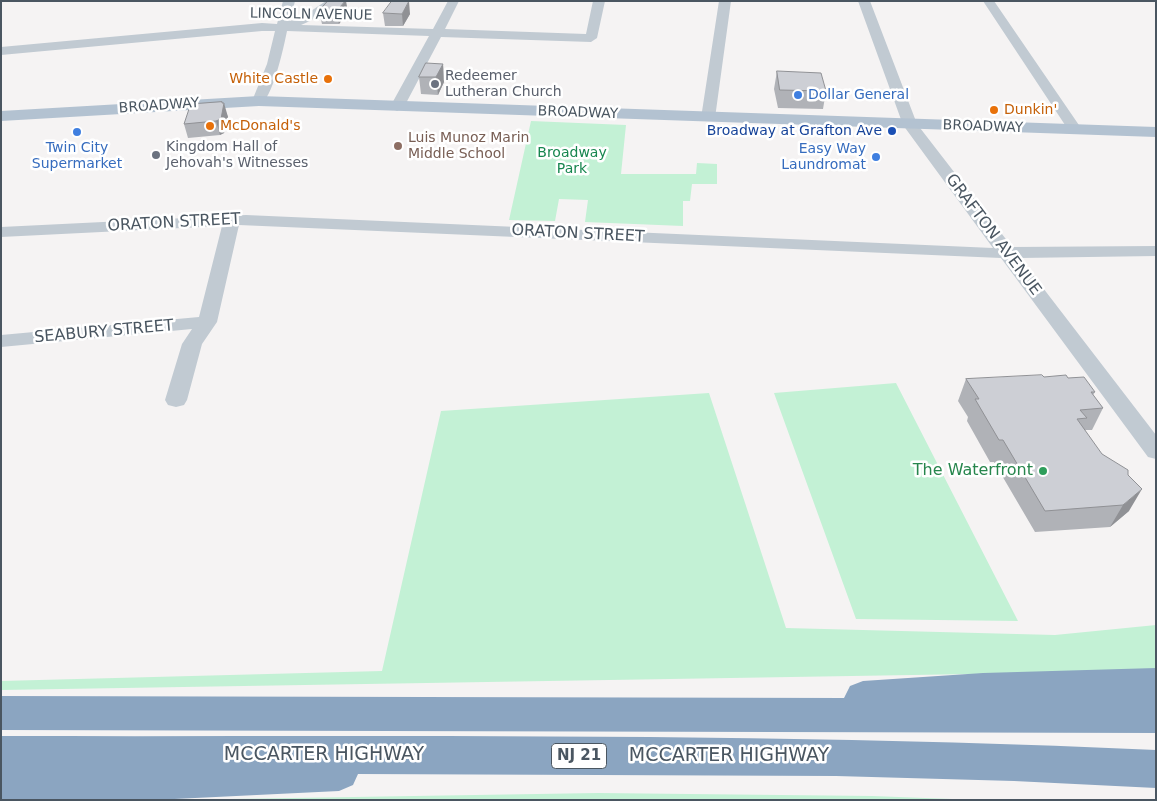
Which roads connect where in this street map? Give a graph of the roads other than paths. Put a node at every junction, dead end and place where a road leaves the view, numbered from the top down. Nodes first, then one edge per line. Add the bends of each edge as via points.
1 (289, 1) edge
2 (334, 1) edge
3 (454, 1) edge
4 (599, 1) edge
5 (725, 1) edge
6 (864, 1) edge
7 (988, 1) edge
8 (282, 28) junction
9 (436, 33) junction
10 (1, 51) edge
11 (259, 101) junction
12 (397, 106) junction
13 (1, 116) edge
14 (708, 118) junction
15 (910, 125) junction
16 (1076, 130) junction
17 (1156, 132) edge
18 (232, 220) junction
19 (1, 232) edge
20 (1156, 250) edge
21 (1006, 253) junction
22 (206, 322) junction
23 (1, 341) edge
24 (176, 400) dead end
25 (1156, 451) edge
26 (1156, 684) edge
27 (1, 713) edge
28 (656, 714) junction
29 (1156, 716) edge
30 (1, 754) edge
31 (613, 756) junction
32 (1156, 769) edge
33 (1, 787) edge

1 - 8 street
2 - 8 street via 306,19
3 - 9 street
4 - 9 street, LINCOLN AVENUE via 592,38
5 - 14 street
6 - 15 street, GRAFTON AVENUE
7 - 16 street
8 - 9 street, LINCOLN AVENUE
8 - 10 street, LINCOLN AVENUE
8 - 11 street
9 - 12 street
11 - 12 main road, BROADWAY
11 - 13 main road, BROADWAY
12 - 14 main road, BROADWAY
14 - 15 main road, BROADWAY
15 - 16 main road, BROADWAY
15 - 21 street, GRAFTON AVENUE
16 - 17 main road, BROADWAY
18 - 19 street, ORATON STREET
18 - 21 street, ORATON STREET
18 - 22 street
20 - 21 street, ORATON STREET
21 - 25 street, GRAFTON AVENUE
22 - 23 street, SEABURY STREET
22 - 24 street via 192,344
26 - 28 highway via 974,690
27 - 28 highway
28 - 29 highway
30 - 31 highway, MCCARTER HIGHWAY / NJ 21
31 - 32 highway, MCCARTER HIGHWAY / NJ 21 via 914,758
31 - 33 highway via 220,779

